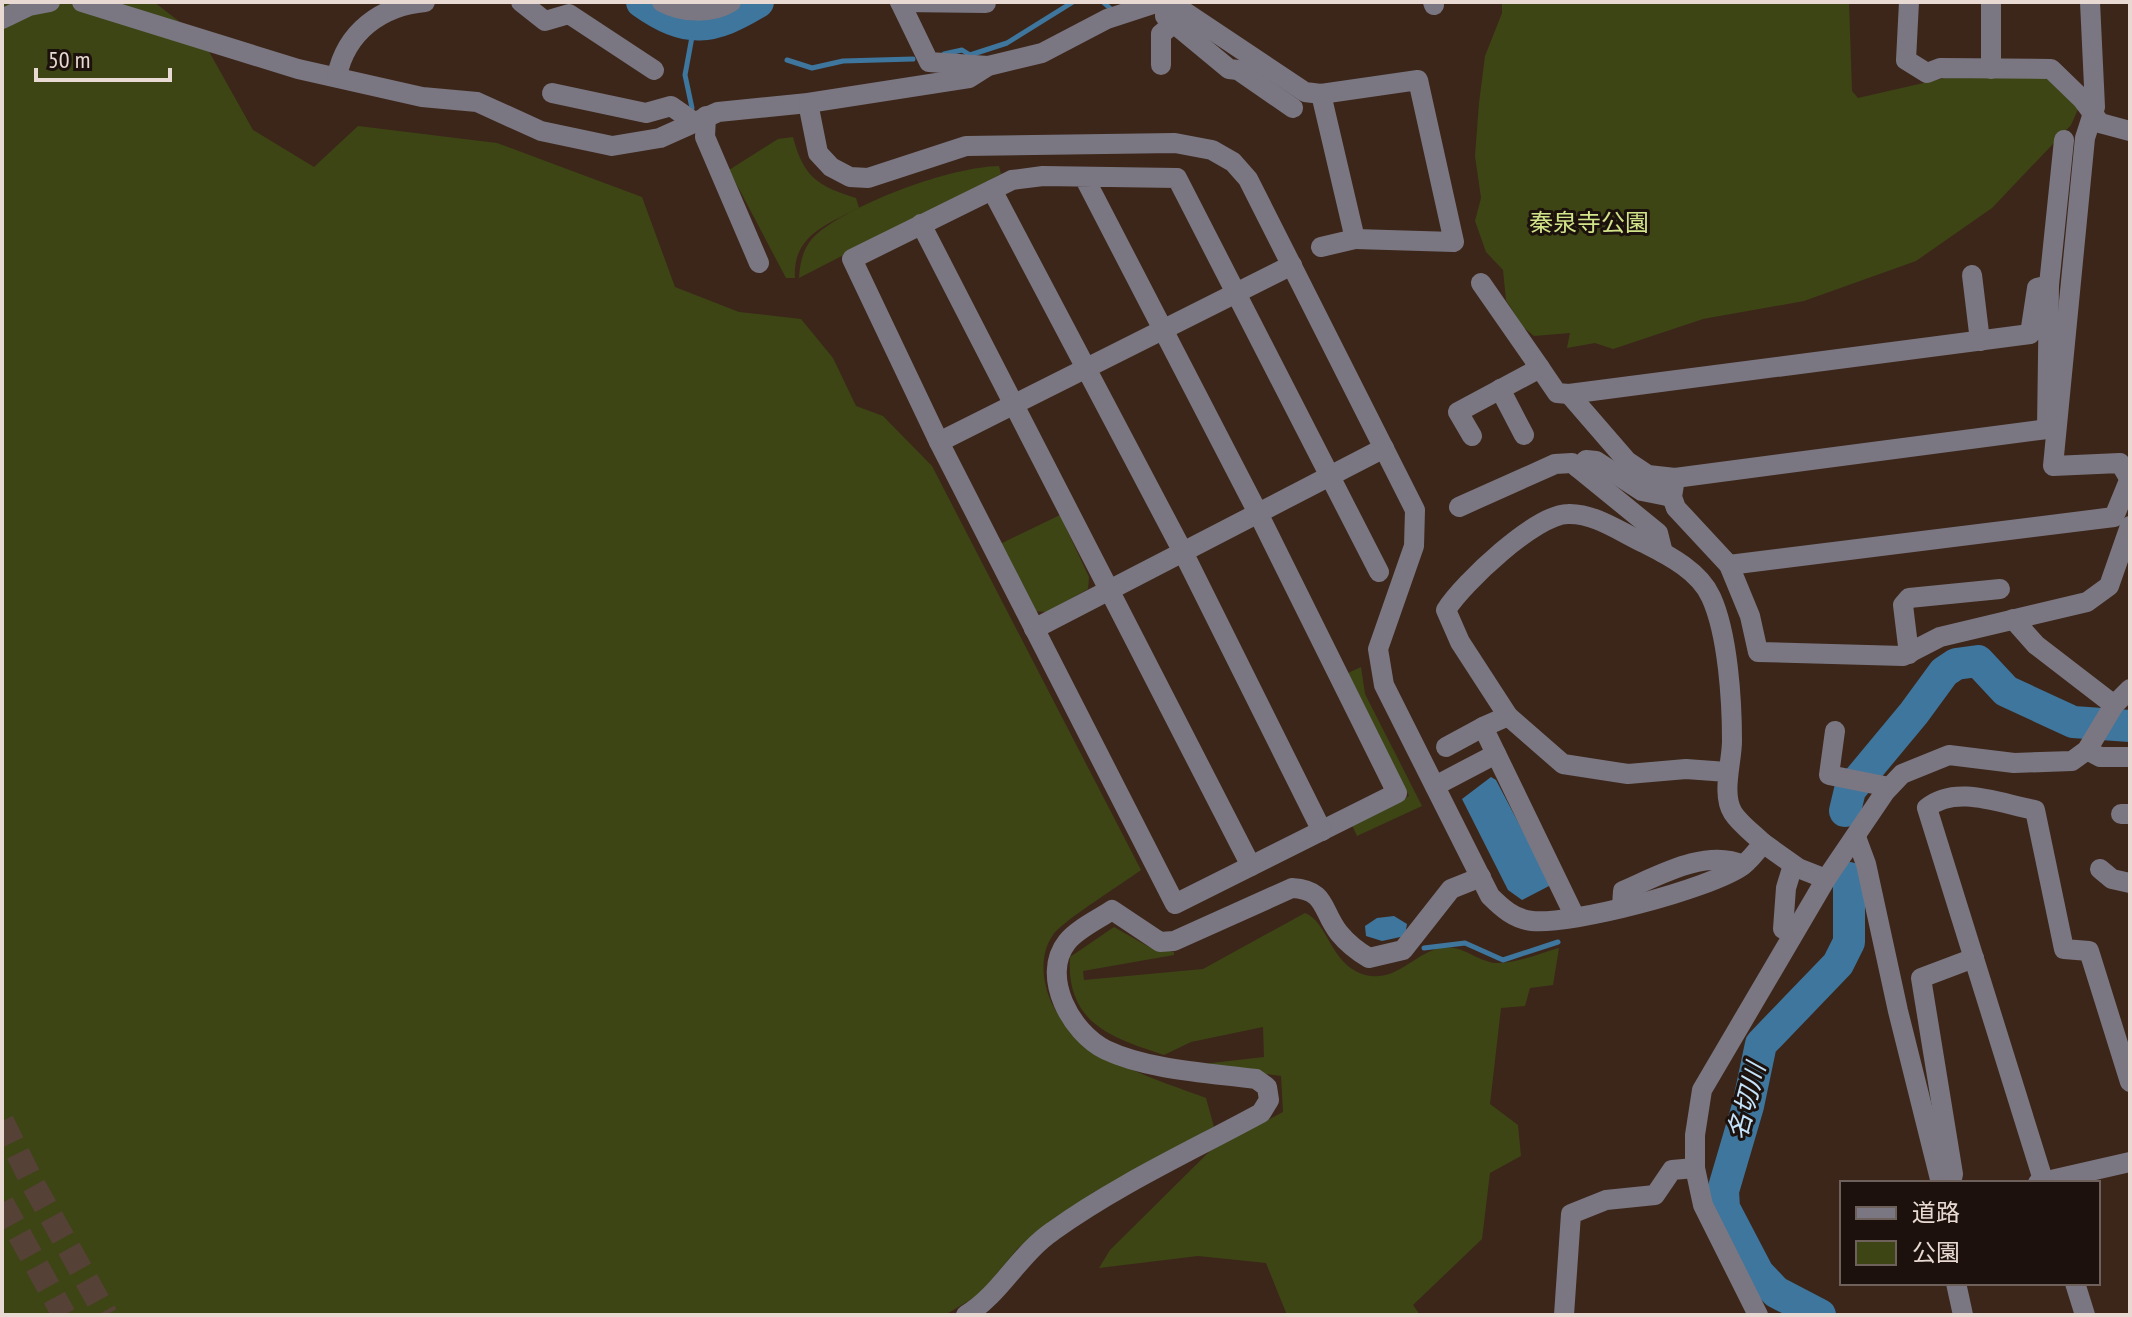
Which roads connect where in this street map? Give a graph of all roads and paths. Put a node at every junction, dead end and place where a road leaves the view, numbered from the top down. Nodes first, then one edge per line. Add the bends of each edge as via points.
1 (50, 2) edge
2 (82, 2) edge
3 (425, 2) edge
4 (521, 2) edge
5 (662, 2) edge
6 (731, 2) edge
7 (900, 2) edge
8 (1909, 2) edge
9 (1991, 2) edge
10 (2090, 2) edge
11 (986, 3) edge
12 (1160, 4) edge
13 (1120, 15) edge
14 (2, 19) edge
15 (1174, 23) junction
16 (1075, 45) dead end
17 (1161, 65) dead end
18 (988, 66) junction
19 (1991, 69) junction
20 (654, 70) dead end
21 (337, 76) junction
22 (552, 93) dead end
23 (1321, 94) junction
24 (808, 103) junction
25 (1293, 108) dead end
26 (2092, 116) junction
27 (701, 122) junction
28 (2130, 131) edge
29 (680, 140) dead end
30 (2064, 140) dead end
31 (1084, 177) junction
32 (992, 190) junction
33 (921, 224) junction
34 (1355, 239) junction
35 (1321, 247) dead end
36 (759, 263) dead end
37 (1292, 265) junction
38 (1972, 275) dead end
39 (1481, 283) dead end
40 (2049, 285) junction
41 (1237, 292) junction
42 (1161, 331) junction
43 (1980, 341) junction
44 (1087, 368) junction
45 (1540, 368) junction
46 (1500, 389) junction
47 (1569, 394) junction
48 (1014, 405) junction
49 (2051, 428) junction
50 (1524, 435) dead end
51 (1472, 436) dead end
52 (939, 442) junction
53 (1384, 448) junction
54 (1578, 468) junction
55 (1330, 477) junction
56 (2130, 478) edge
57 (1674, 488) junction
58 (1459, 507) dead end
59 (1258, 513) junction
60 (2130, 526) edge
61 (1183, 552) junction
62 (1663, 553) junction
63 (1729, 565) junction
64 (2130, 567) edge
65 (1379, 572) dead end
66 (2109, 586) junction
67 (1110, 589) junction
68 (2000, 589) dead end
69 (2013, 619) junction
70 (1034, 629) junction
71 (1909, 654) junction
72 (2130, 689) edge
73 (2114, 705) junction
74 (1508, 716) junction
75 (1483, 727) junction
76 (1835, 731) dead end
77 (2093, 742) junction
78 (1446, 747) dead end
79 (1496, 754) junction
80 (2130, 757) edge
81 (1727, 772) junction
82 (1435, 786) junction
83 (1889, 787) junction
84 (1322, 831) junction
85 (1856, 837) junction
86 (1763, 843) junction
87 (1793, 865) junction
88 (1251, 866) junction
89 (2100, 869) dead end
90 (1481, 877) junction
91 (1826, 879) junction
92 (2130, 883) edge
93 (1575, 917) junction
94 (1783, 929) dead end
95 (1974, 958) junction
96 (2130, 1082) edge
97 (2130, 1162) edge
98 (1695, 1168) junction
99 (1940, 1181) edge
100 (1951, 1181) edge
101 (2041, 1181) edge
102 (2050, 1181) edge
103 (1956, 1285) edge
104 (2076, 1285) edge
105 (966, 1315) edge
106 (1564, 1315) edge
107 (1758, 1315) edge
108 (1963, 1315) edge
109 (2085, 1315) edge

1 - 14 street
2 - 21 street via 298,69
3 - 21 street via 403,4 358,30 342,55
4 - 20 street via 545,21 569,14
5 - 6 street via 701,10
7 - 11 street
7 - 18 street via 929,62
8 - 19 street via 1906,60 1927,73 1940,68
9 - 19 street
10 - 26 street
12 - 13 street
12 - 15 street
12 - 23 street via 1305,92
13 - 16 street
13 - 18 street via 1042,53
15 - 17 street via 1161,34
15 - 25 street via 1229,69
18 - 24 street via 969,78
19 - 26 street via 2051,69
21 - 27 street via 422,97 477,102 541,131 612,146 649,142
22 - 27 street via 609,96 646,113 671,106
23 - 34 street
23 - 34 street via 1418,80 1454,242
24 - 27 street
24 - 37 street via 818,153 850,177 868,178 991,143 1175,143 1212,150 1248,179
26 - 28 street
26 - 49 street via 2085,138
27 - 29 street
27 - 36 street
30 - 40 street
31 - 32 street via 1012,180
31 - 41 street via 1177,178
31 - 42 street
32 - 33 street
32 - 44 street
33 - 48 street
33 - 52 street via 852,259
34 - 35 street
37 - 41 street
37 - 53 street
38 - 43 street
39 - 45 street
40 - 43 street via 2037,288 2030,334
40 - 49 street
41 - 42 street
41 - 55 street
42 - 44 street
42 - 59 street
43 - 47 street
44 - 48 street
44 - 61 street
45 - 46 street
45 - 47 street via 1557,393
46 - 50 street
46 - 51 street via 1458,412
47 - 57 street via 1627,461
48 - 52 street
48 - 67 street
49 - 56 street via 2053,466 2120,463
49 - 57 street
52 - 70 street
53 - 55 street
53 - 82 street via 1415,510 1417,527 1382,630 1380,664 1384,685
54 - 57 street via 1586,460 1596,461 1642,491
54 - 58 street via 1555,464
54 - 62 street via 1658,533
55 - 59 street
55 - 65 street
56 - 63 street via 2114,517
57 - 63 street via 1676,508
59 - 61 street
59 - 84 street via 1397,793
60 - 66 street
61 - 67 street
61 - 84 street
62 - 74 street via 1590,517 1552,516 1455,595 1446,610 1460,642
62 - 81 street via 1700,579 1718,616 1732,743
63 - 71 street via 1758,652
64 - 66 street
66 - 69 street via 2087,602
67 - 70 street
67 - 88 street
68 - 71 street via 1909,598 1903,605
69 - 71 street via 1940,637
69 - 73 street via 2036,645
70 - 88 street via 1175,904
72 - 73 street
73 - 77 street
74 - 75 street
74 - 81 street via 1563,764 1628,774
75 - 78 street
75 - 79 street
76 - 83 street via 1829,775
77 - 80 street via 2100,757
77 - 83 street via 2065,763 1949,755 1902,774
79 - 82 street
79 - 93 street
81 - 86 street via 1732,812
82 - 90 street
83 - 85 street
84 - 88 street
85 - 91 street
85 - 99 street
86 - 87 street
86 - 93 street via 1743,865 1722,876
87 - 91 street
87 - 94 street
89 - 92 street
90 - 93 street via 1490,896 1517,917
90 - 105 street via 1451,889 1403,950 1369,958 1352,948 1309,889 1292,888 1174,941 1160,942 1112,910 1068,940 1057,959 1058,991 1076,1025 1105,1049 1167,1067 1256,1079 1267,1087 1269,1100 1261,1113 1050,1233 1016,1264 989,1301
91 - 98 street via 1702,1090
95 - 96 street via 1927,808 1948,796 2035,810 2064,949 2089,951
95 - 100 street via 1921,978
95 - 101 street
97 - 102 street
98 - 106 street via 1672,1170 1655,1195 1606,1200 1571,1214
98 - 107 street via 1703,1205
103 - 108 street
104 - 109 street

